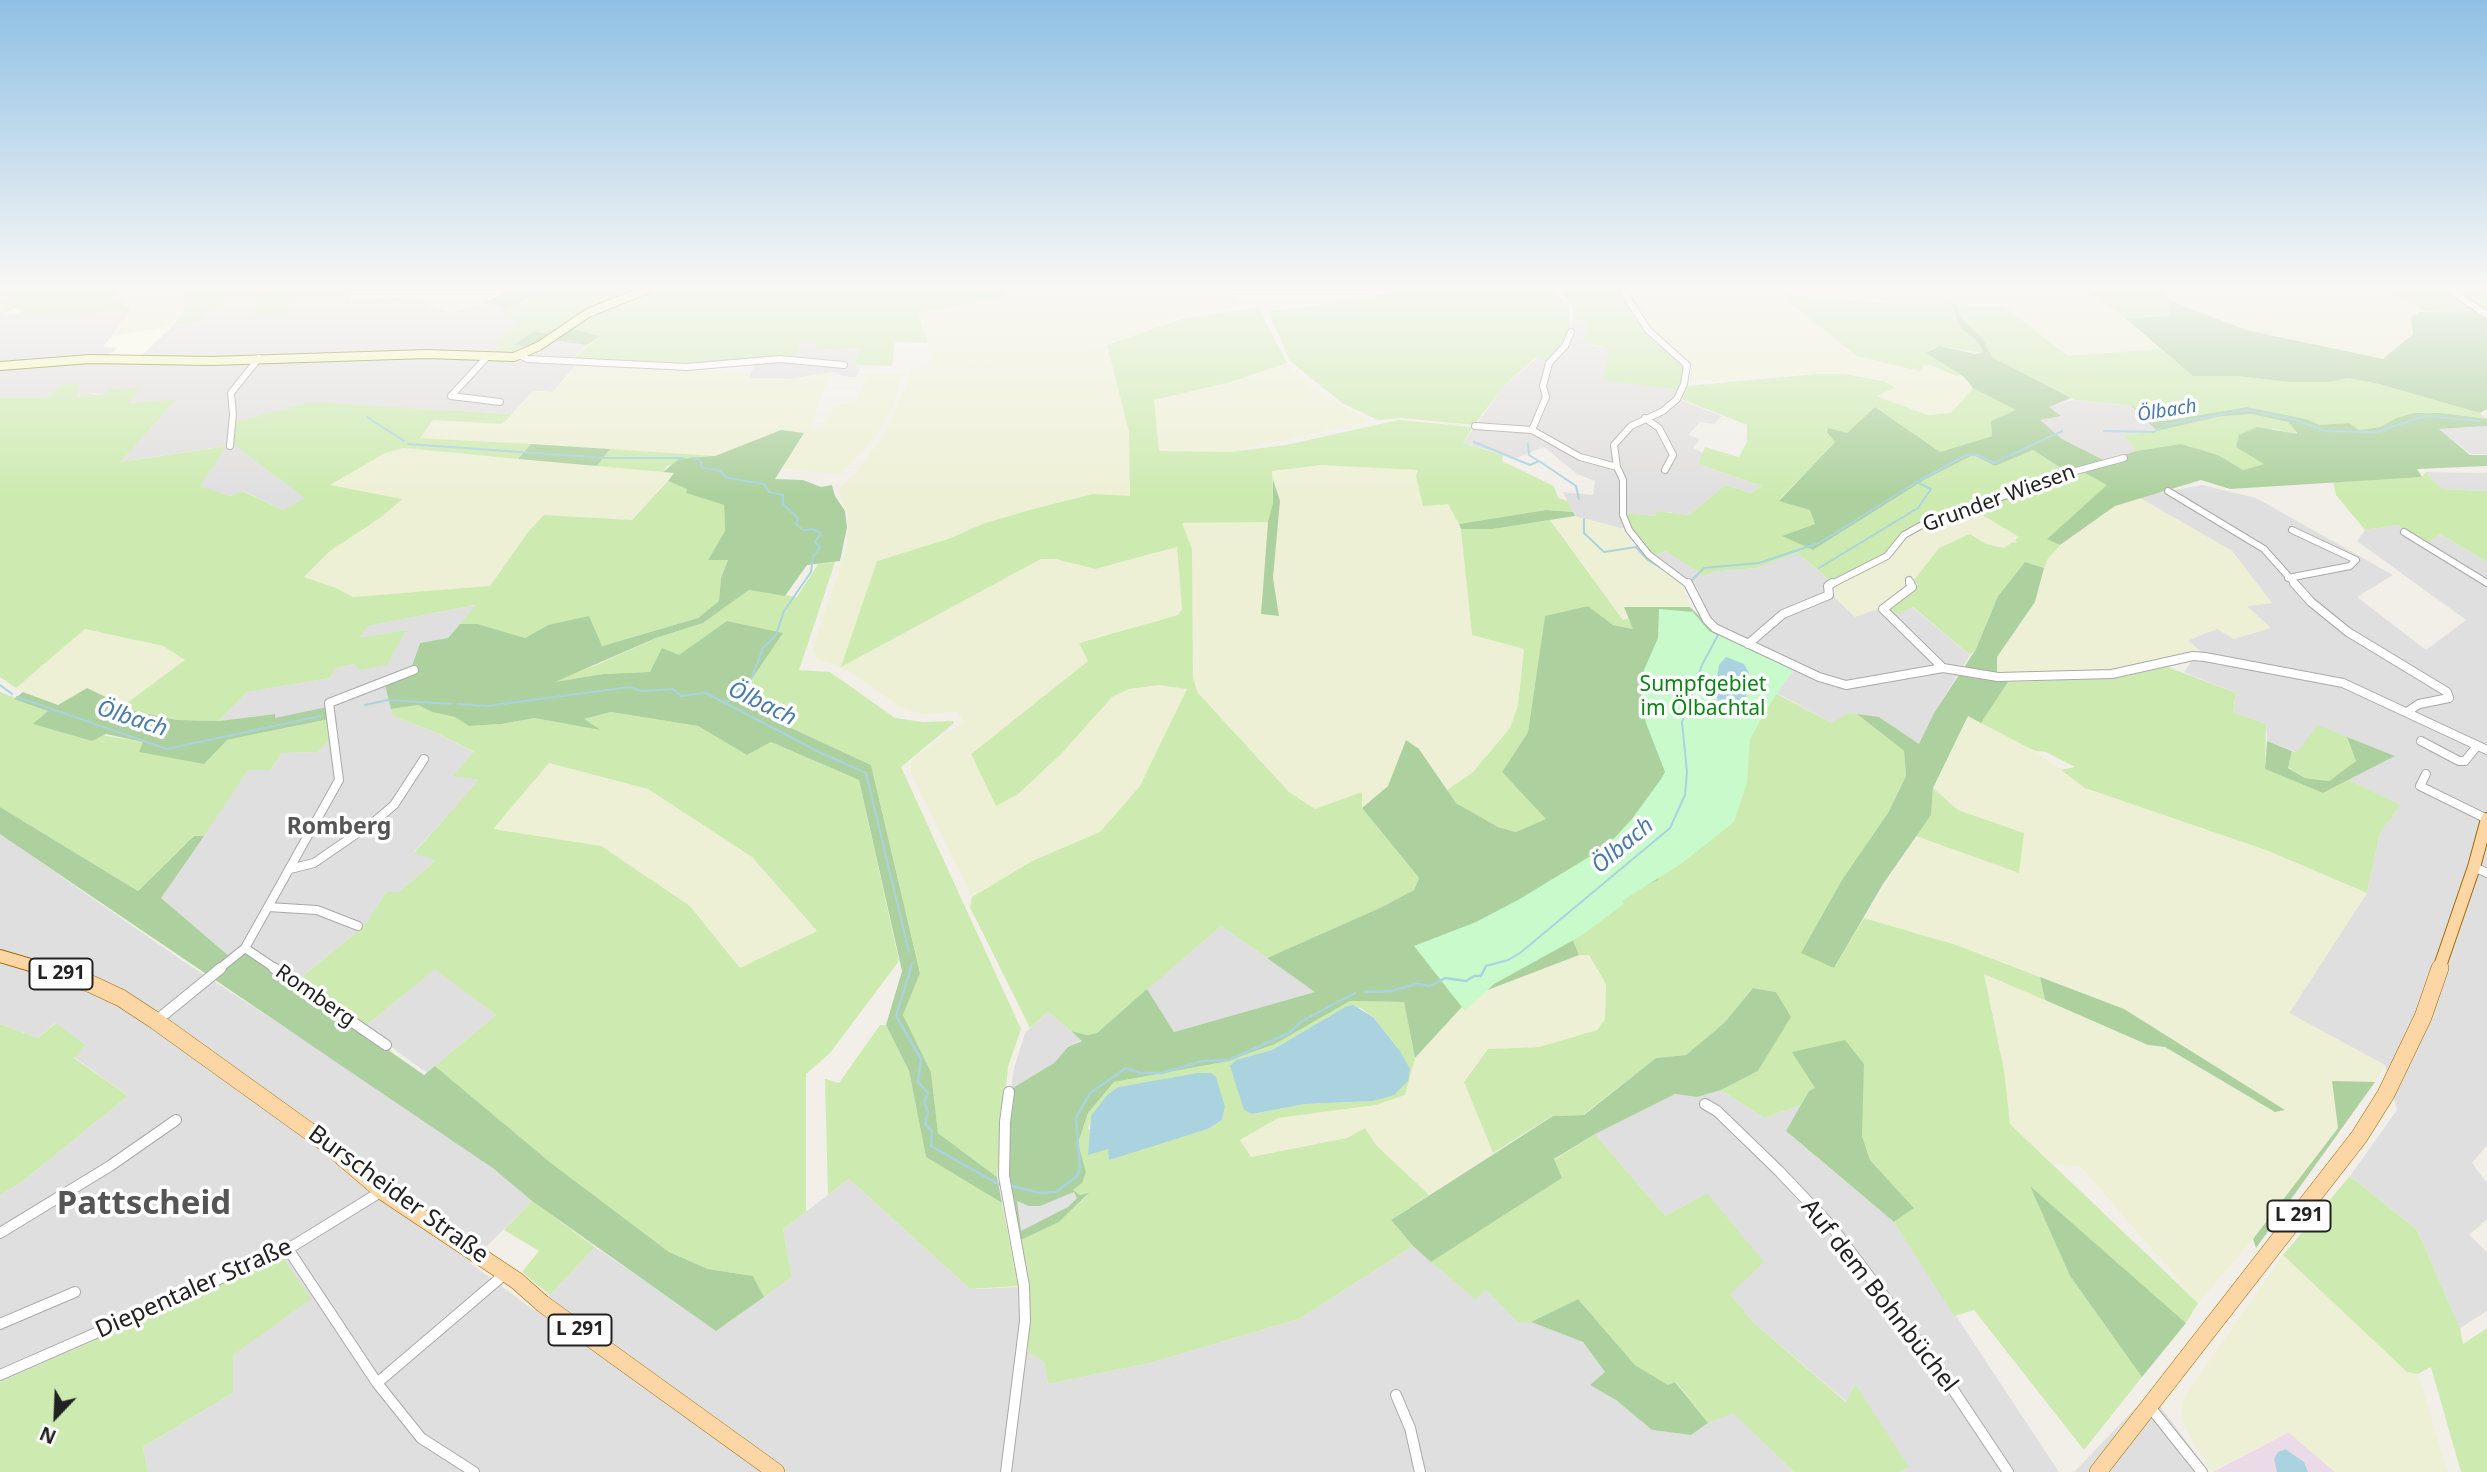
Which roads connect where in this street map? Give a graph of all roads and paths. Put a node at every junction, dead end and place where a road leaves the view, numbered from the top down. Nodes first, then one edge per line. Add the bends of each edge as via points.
1 (259, 358) edge
2 (246, 359) edge
3 (299, 359) edge
4 (323, 359) edge
5 (485, 359) edge
6 (526, 359) edge
7 (1553, 359) edge
8 (1680, 359) edge
9 (844, 365) dead end
10 (0, 366) edge
11 (500, 402) dead end
12 (1645, 418) junction
13 (1475, 426) dead end
14 (1532, 430) junction
15 (230, 446) dead end
16 (2124, 458) dead end
17 (1617, 467) junction
18 (1665, 470) dead end
19 (2168, 491) dead end
20 (2292, 530) dead end
21 (2404, 532) dead end
22 (2288, 578) junction
23 (1909, 580) dead end
24 (2487, 583) edge
25 (1748, 644) junction
26 (1943, 668) junction
27 (414, 670) dead end
28 (2407, 712) junction
29 (2421, 741) dead end
30 (2477, 746) junction
31 (2487, 750) edge
32 (424, 759) dead end
33 (2426, 774) dead end
34 (2487, 819) edge
35 (290, 869) junction
36 (2480, 870) edge
37 (268, 907) junction
38 (358, 926) dead end
39 (245, 947) junction
40 (0, 956) edge
41 (156, 1021) junction
42 (386, 1045) dead end
43 (1009, 1092) dead end
44 (1705, 1104) dead end
45 (176, 1119) dead end
46 (382, 1191) junction
47 (0, 1233) edge
48 (288, 1249) junction
49 (506, 1273) junction
50 (75, 1292) dead end
51 (0, 1324) edge
52 (0, 1375) edge
53 (377, 1383) junction
54 (1396, 1395) dead end
55 (2150, 1407) junction
56 (474, 1472) edge
57 (776, 1472) edge
58 (1006, 1472) edge
59 (1420, 1472) edge
60 (2008, 1472) edge
61 (2098, 1472) edge
62 (2202, 1472) edge

1 - 15 street via 231,393
2 - 10 street via 90,359
3 - 4 street
5 - 11 street via 451,396
6 - 9 street via 687,367 780,359
7 - 14 street via 1543,386 1546,397
8 - 12 street via 1687,365 1678,399
12 - 17 street via 1614,445
12 - 18 street via 1659,428 1673,455
13 - 14 street
14 - 17 street via 1580,457
16 - 25 street, Grunder Wiesen via 1920,527 1905,535 1888,556 1832,583 1829,595 1783,614
17 - 25 street via 1623,480 1623,515 1635,539 1652,558 1689,584 1711,625
19 - 22 street via 2264,549
20 - 22 street via 2356,560 2350,566
21 - 24 street
22 - 28 street via 2348,632 2447,692 2449,698 2419,704
23 - 26 street via 1912,587 1883,609
25 - 26 street via 1846,685
26 - 28 street via 1993,677 2053,677 2112,674 2205,657 2343,683
27 - 35 street via 329,703 339,780
28 - 30 street
29 - 30 street via 2459,761 2465,761
30 - 31 street
32 - 35 street via 394,805 375,821 314,863
33 - 34 street via 2420,786
34 - 36 main road, L 291
35 - 37 street
36 - 55 main road, L 291 via 2393,1082 2335,1169
37 - 38 street via 317,910
37 - 39 street
39 - 41 street
39 - 42 street, Romberg
40 - 41 main road, Burscheider Straße / L 291 via 91,985
41 - 46 main road, Burscheider Straße / L 291 via 327,1144
43 - 58 street via 1004,1177 1024,1286 1025,1321
44 - 60 street, Auf dem Bohnbüchel via 1832,1227 1942,1373
45 - 47 street via 110,1166
46 - 48 street, Diepentaler Straße
46 - 49 main road, Burscheider Straße / L 291
48 - 52 street, Diepentaler Straße
48 - 53 street
49 - 53 street
49 - 57 main road, Burscheider Straße / L 291
50 - 51 street
53 - 56 street via 421,1438
54 - 59 street via 1410,1428
55 - 61 main road, L 291
55 - 62 street

